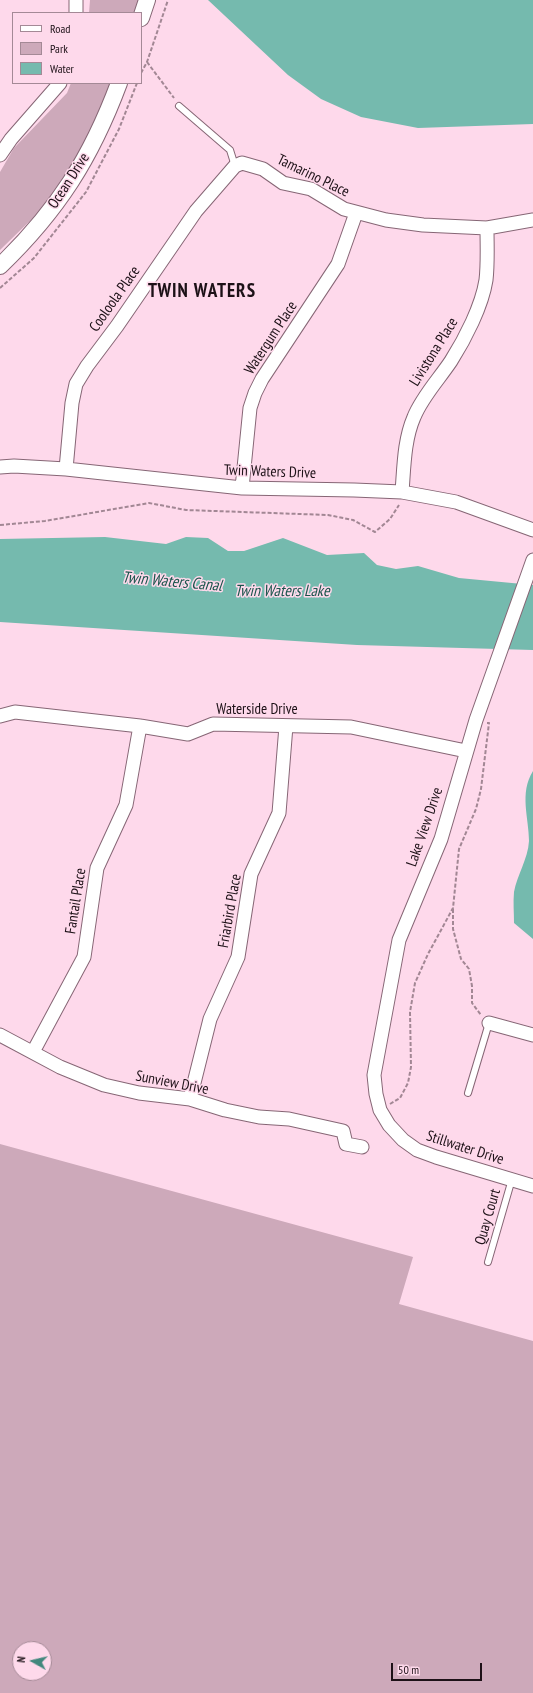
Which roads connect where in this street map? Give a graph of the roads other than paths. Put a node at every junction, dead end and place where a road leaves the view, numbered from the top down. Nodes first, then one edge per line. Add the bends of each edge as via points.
1 (76, 0) edge
2 (147, 0) edge
3 (76, 12) edge
4 (142, 15) edge
5 (59, 84) edge
6 (119, 84) edge
7 (179, 106) road end
8 (0, 155) edge
9 (235, 166) junction
10 (356, 213) junction
11 (533, 220) edge
12 (487, 228) junction
13 (0, 266) edge
14 (0, 467) edge
15 (66, 469) junction
16 (242, 488) junction
17 (402, 492) junction
18 (533, 530) edge
19 (533, 560) edge
20 (0, 716) edge
21 (140, 726) junction
22 (286, 726) junction
23 (466, 751) junction
24 (489, 1023) joint
25 (0, 1035) edge
26 (533, 1035) edge
27 (33, 1052) junction
28 (468, 1093) dead end
29 (190, 1099) junction
30 (380, 1110) joint
31 (362, 1148) dead end
32 (512, 1179) junction
33 (533, 1186) edge
34 (488, 1262) dead end

1 - 3 street
2 - 4 street
5 - 8 street
6 - 13 street, Ocean Drive via 87,157 62,196 25,242
7 - 9 lane via 230,150
9 - 10 street, Tamarino Place via 242,163 264,169 283,183 310,189 344,209
9 - 15 street, Cooloola Place via 192,216 76,384
10 - 12 street, Tamarino Place via 417,224
10 - 16 street, Watergum Place via 338,264 255,393 250,408
11 - 12 street, Tamarino Place
12 - 17 street, Livistona Place via 486,280 481,297 453,358 414,417 408,435
14 - 15 street, Twin Waters Drive
15 - 16 street, Twin Waters Drive
16 - 17 street, Twin Waters Drive
17 - 18 street, Twin Waters Drive via 456,502
19 - 23 street, Lake View Drive
20 - 21 street, Waterside Drive via 15,712
21 - 22 street, Waterside Drive via 188,734 213,724
21 - 27 street, Fantail Place via 126,805 97,868 84,957
22 - 23 street, Waterside Drive via 351,728
22 - 29 street, Friarbird Place via 279,812 251,874 238,957 210,1019
23 - 30 street, Lake View Drive via 441,839 399,940 374,1075
24 - 26 street
24 - 28 lane
25 - 27 street, Sunview Drive
27 - 29 street, Sunview Drive via 60,1068 104,1085 139,1093
29 - 31 street, Sunview Drive via 225,1110 259,1117 289,1119 343,1131 346,1144
30 - 32 street, Stillwater Drive via 389,1125 417,1150
32 - 33 street, Stillwater Drive
32 - 34 lane, Quay Court

